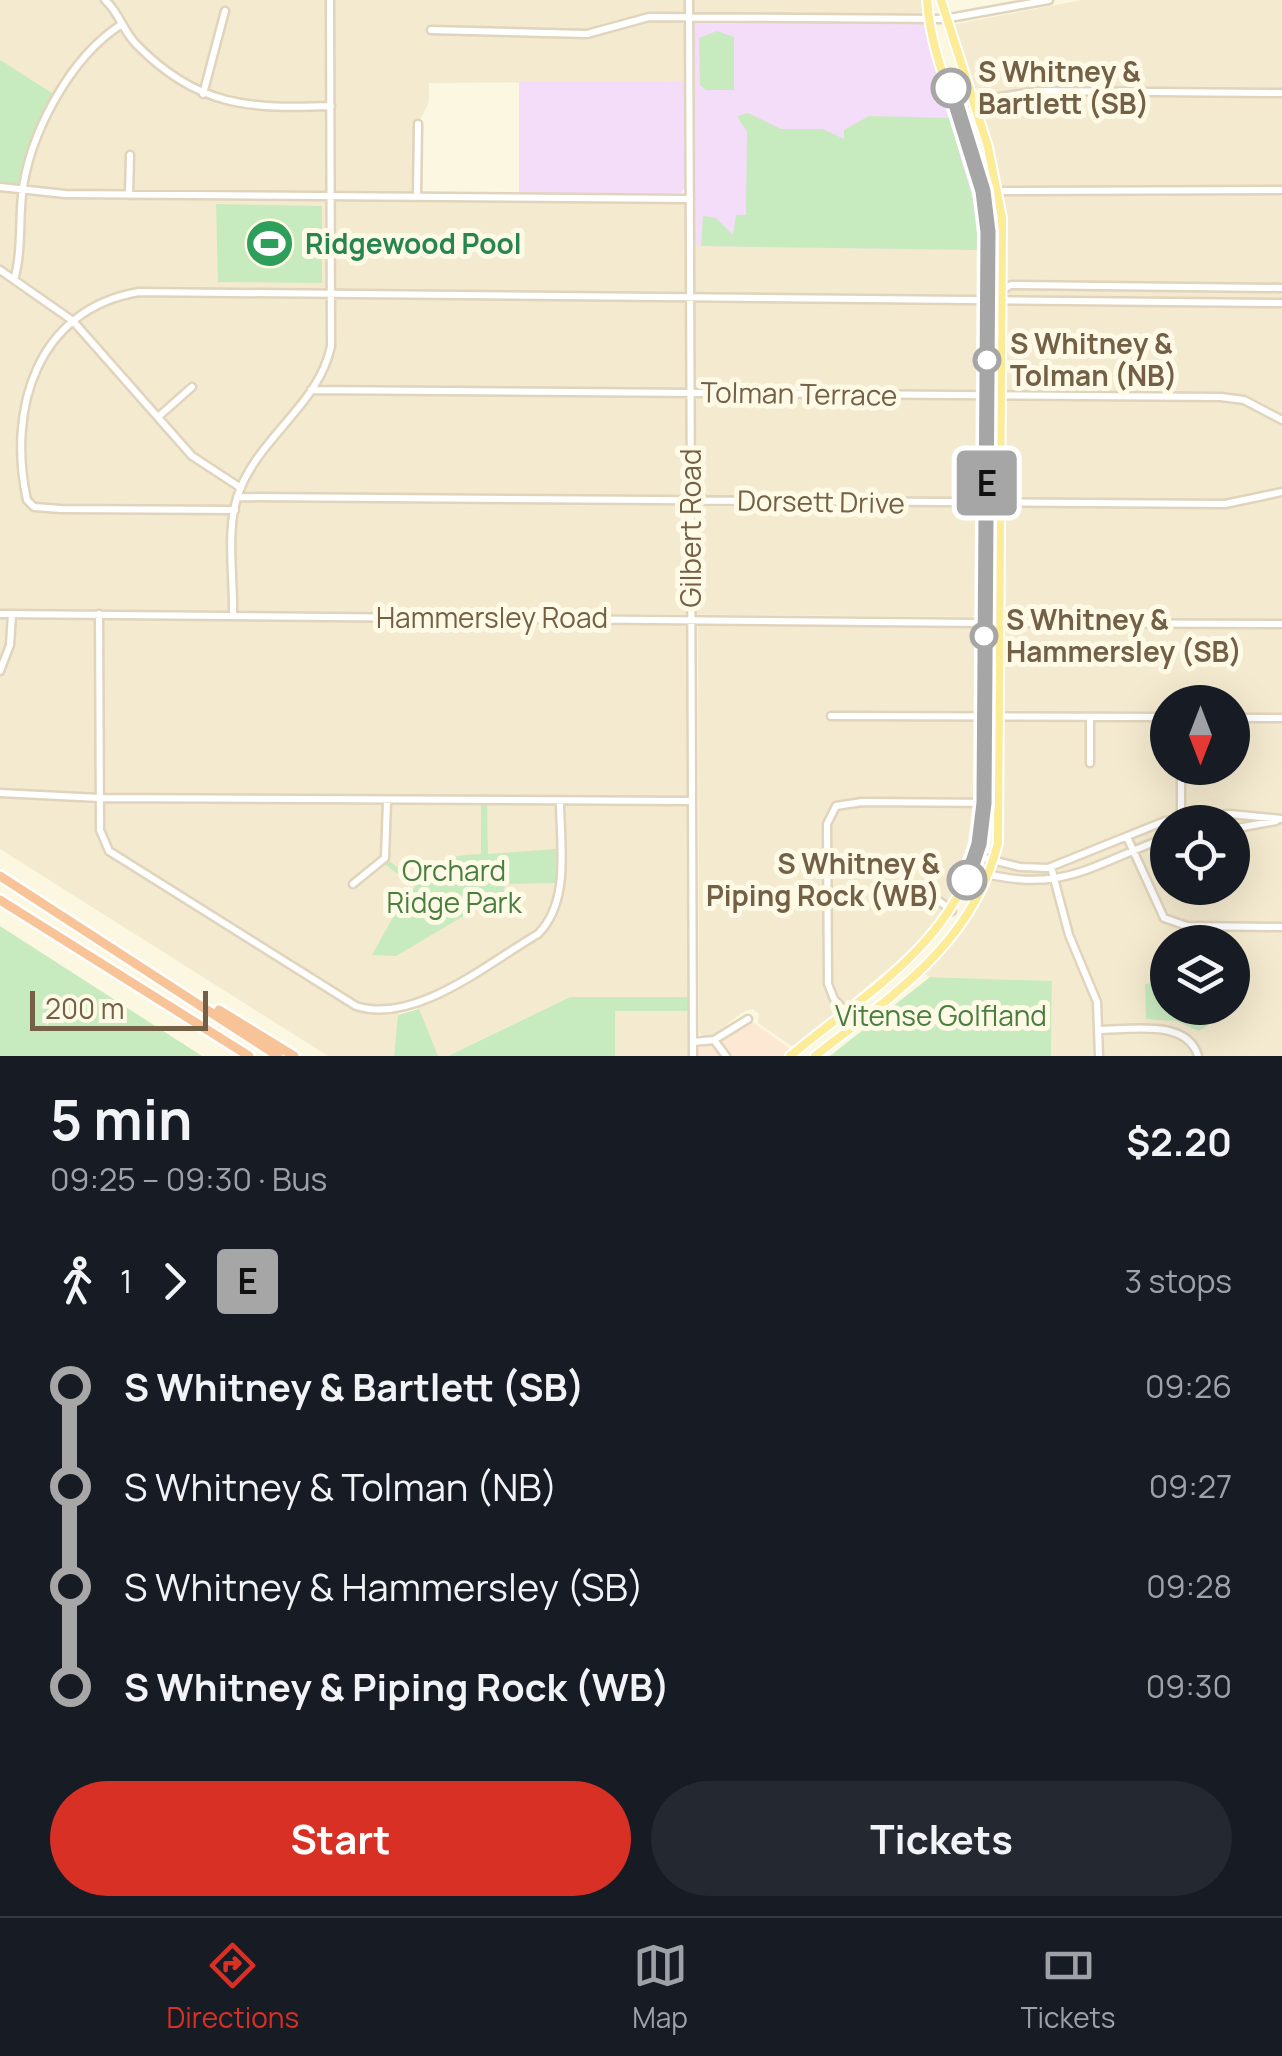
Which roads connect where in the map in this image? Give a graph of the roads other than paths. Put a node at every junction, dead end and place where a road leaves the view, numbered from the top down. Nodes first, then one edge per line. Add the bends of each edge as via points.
1 (104, 0) edge
2 (330, 0) edge
3 (689, 0) edge
4 (926, 0) edge
5 (942, 0) edge
6 (1049, 0) edge
7 (225, 11) dead end
8 (688, 16) junction
9 (928, 18) junction
10 (944, 19) junction
11 (122, 24) junction
12 (431, 30) dead end
13 (1282, 92) edge
14 (203, 94) junction
15 (970, 100) junction
16 (956, 104) junction
17 (331, 106) junction
18 (418, 124) dead end
19 (130, 154) dead end
20 (0, 187) edge
21 (998, 188) junction
22 (22, 190) junction
23 (1282, 190) edge
24 (983, 191) junction
25 (129, 195) junction
26 (331, 196) junction
27 (417, 197) junction
28 (690, 199) junction
29 (0, 270) edge
30 (14, 280) junction
31 (1002, 288) junction
32 (1282, 288) edge
33 (331, 293) junction
34 (690, 295) junction
35 (988, 298) junction
36 (1002, 299) junction
37 (1282, 303) edge
38 (72, 321) junction
39 (192, 387) dead end
40 (311, 390) junction
41 (690, 392) junction
42 (987, 396) junction
43 (1002, 396) junction
44 (158, 417) junction
45 (1282, 420) edge
46 (241, 488) junction
47 (1282, 492) edge
48 (238, 497) junction
49 (691, 500) junction
50 (987, 504) junction
51 (1001, 504) junction
52 (234, 510) junction
53 (986, 538) junction
54 (0, 614) edge
55 (12, 614) junction
56 (99, 614) junction
57 (233, 616) junction
58 (691, 619) junction
59 (984, 623) junction
60 (1000, 623) junction
61 (1282, 624) edge
62 (0, 671) edge
63 (831, 716) dead end
64 (982, 716) junction
65 (1001, 716) junction
66 (1090, 717) junction
67 (1150, 718) edge
68 (1250, 718) edge
69 (1282, 718) edge
70 (1090, 764) dead end
71 (0, 793) edge
72 (100, 798) junction
73 (388, 800) junction
74 (560, 801) junction
75 (692, 802) junction
76 (984, 803) junction
77 (1000, 803) junction
78 (1250, 815) edge
79 (1282, 820) edge
80 (1250, 826) edge
81 (1150, 830) edge
82 (1127, 837) junction
83 (1150, 844) edge
84 (1132, 850) junction
85 (976, 856) junction
86 (993, 861) junction
87 (1051, 867) junction
88 (972, 870) junction
89 (988, 875) junction
90 (0, 876) edge
91 (1055, 882) junction
92 (353, 884) dead end
93 (925, 890) dead end
94 (0, 900) edge
95 (952, 910) junction
96 (1282, 927) edge
97 (113, 948) junction
98 (844, 1010) junction
99 (748, 1019) dead end
100 (856, 1024) junction
101 (1098, 1030) junction
102 (714, 1040) junction
103 (693, 1042) junction
104 (248, 1056) edge
105 (278, 1056) edge
106 (294, 1056) edge
107 (693, 1056) edge
108 (726, 1056) edge
109 (790, 1056) edge
110 (815, 1056) edge
111 (1098, 1056) edge
112 (1198, 1056) edge

1 - 11 street
2 - 17 street
3 - 8 street, Gilbert Road
4 - 9 main road
5 - 10 main road
6 - 10 street
7 - 14 street
8 - 9 street
8 - 12 street via 649,17 586,34
8 - 28 street, Gilbert Road
9 - 10 street
9 - 16 main road
10 - 15 main road
11 - 14 street via 143,51
11 - 22 street via 101,37 74,72 43,124
13 - 15 street via 1038,91
14 - 17 street via 235,105
15 - 16 street
15 - 21 main road
16 - 24 main road
17 - 26 street
18 - 27 street
19 - 25 street
20 - 22 street
21 - 23 street
21 - 24 street
21 - 31 main road
22 - 25 street
22 - 30 street
24 - 35 main road
25 - 26 street
26 - 27 street
26 - 33 street
27 - 28 street
28 - 34 street, Gilbert Road
29 - 30 street
30 - 38 street
31 - 32 street
31 - 35 street
31 - 36 main road
33 - 34 street
33 - 38 street via 139,292 102,302
33 - 40 street via 329,356
34 - 35 street
34 - 41 street, Gilbert Road
35 - 36 street
35 - 42 main road
36 - 37 street
36 - 43 main road
38 - 44 street
38 - 52 street via 44,352 26,388 24,488 30,504
39 - 44 street
40 - 41 street, Tolman Terrace
40 - 46 street via 256,458
41 - 42 street, Tolman Terrace
41 - 49 street, Gilbert Road
42 - 43 street, Tolman Terrace
42 - 50 main road
43 - 45 street, Tolman Terrace via 1221,397 1244,400
43 - 51 main road
44 - 46 street via 192,456
46 - 48 street
47 - 51 street, Dorsett Drive via 1225,504
48 - 49 street, Dorsett Drive
48 - 52 street
49 - 50 street, Dorsett Drive
49 - 58 street, Gilbert Road
50 - 51 street, Dorsett Drive
50 - 53 main road
51 - 60 main road
52 - 57 street
53 - 59 main road
53 - 60 main road via 993,614
54 - 55 street, Hammersley Road
55 - 56 street, Hammersley Road
55 - 62 street
56 - 57 street, Hammersley Road
56 - 72 street
57 - 58 street, Hammersley Road
58 - 59 street, Hammersley Road
58 - 75 street, Gilbert Road
59 - 64 main road
60 - 61 street
60 - 65 main road
63 - 64 street
64 - 65 street
64 - 76 main road
65 - 66 street
65 - 77 main road
66 - 67 street
66 - 70 street
68 - 69 street
71 - 72 street
72 - 73 street
72 - 74 street via 100,830 109,850 344,1000 388,1012 425,1000 551,921 559,890
73 - 74 street
73 - 92 street via 384,858
74 - 75 street
75 - 103 street, Gilbert Road
76 - 77 street
76 - 85 main road
76 - 98 street via 836,806 826,861 828,984
77 - 86 main road
78 - 79 street
79 - 80 street
81 - 82 street
82 - 84 street
82 - 87 street
83 - 84 street
84 - 91 street
84 - 96 street via 1155,904 1174,924
85 - 86 street
85 - 88 main road
86 - 87 street
86 - 89 main road
87 - 91 street
88 - 89 street
88 - 95 main road
89 - 91 street
89 - 100 main road via 967,920 936,958
90 - 97 highway
91 - 101 street via 1097,1002
93 - 95 street
94 - 104 highway
95 - 98 main road via 910,957
97 - 105 highway
97 - 106 highway
98 - 100 street
98 - 109 main road
99 - 102 street
100 - 110 main road
101 - 111 street
101 - 112 street via 1177,1032
102 - 103 street
102 - 108 street
103 - 107 street, Gilbert Road

